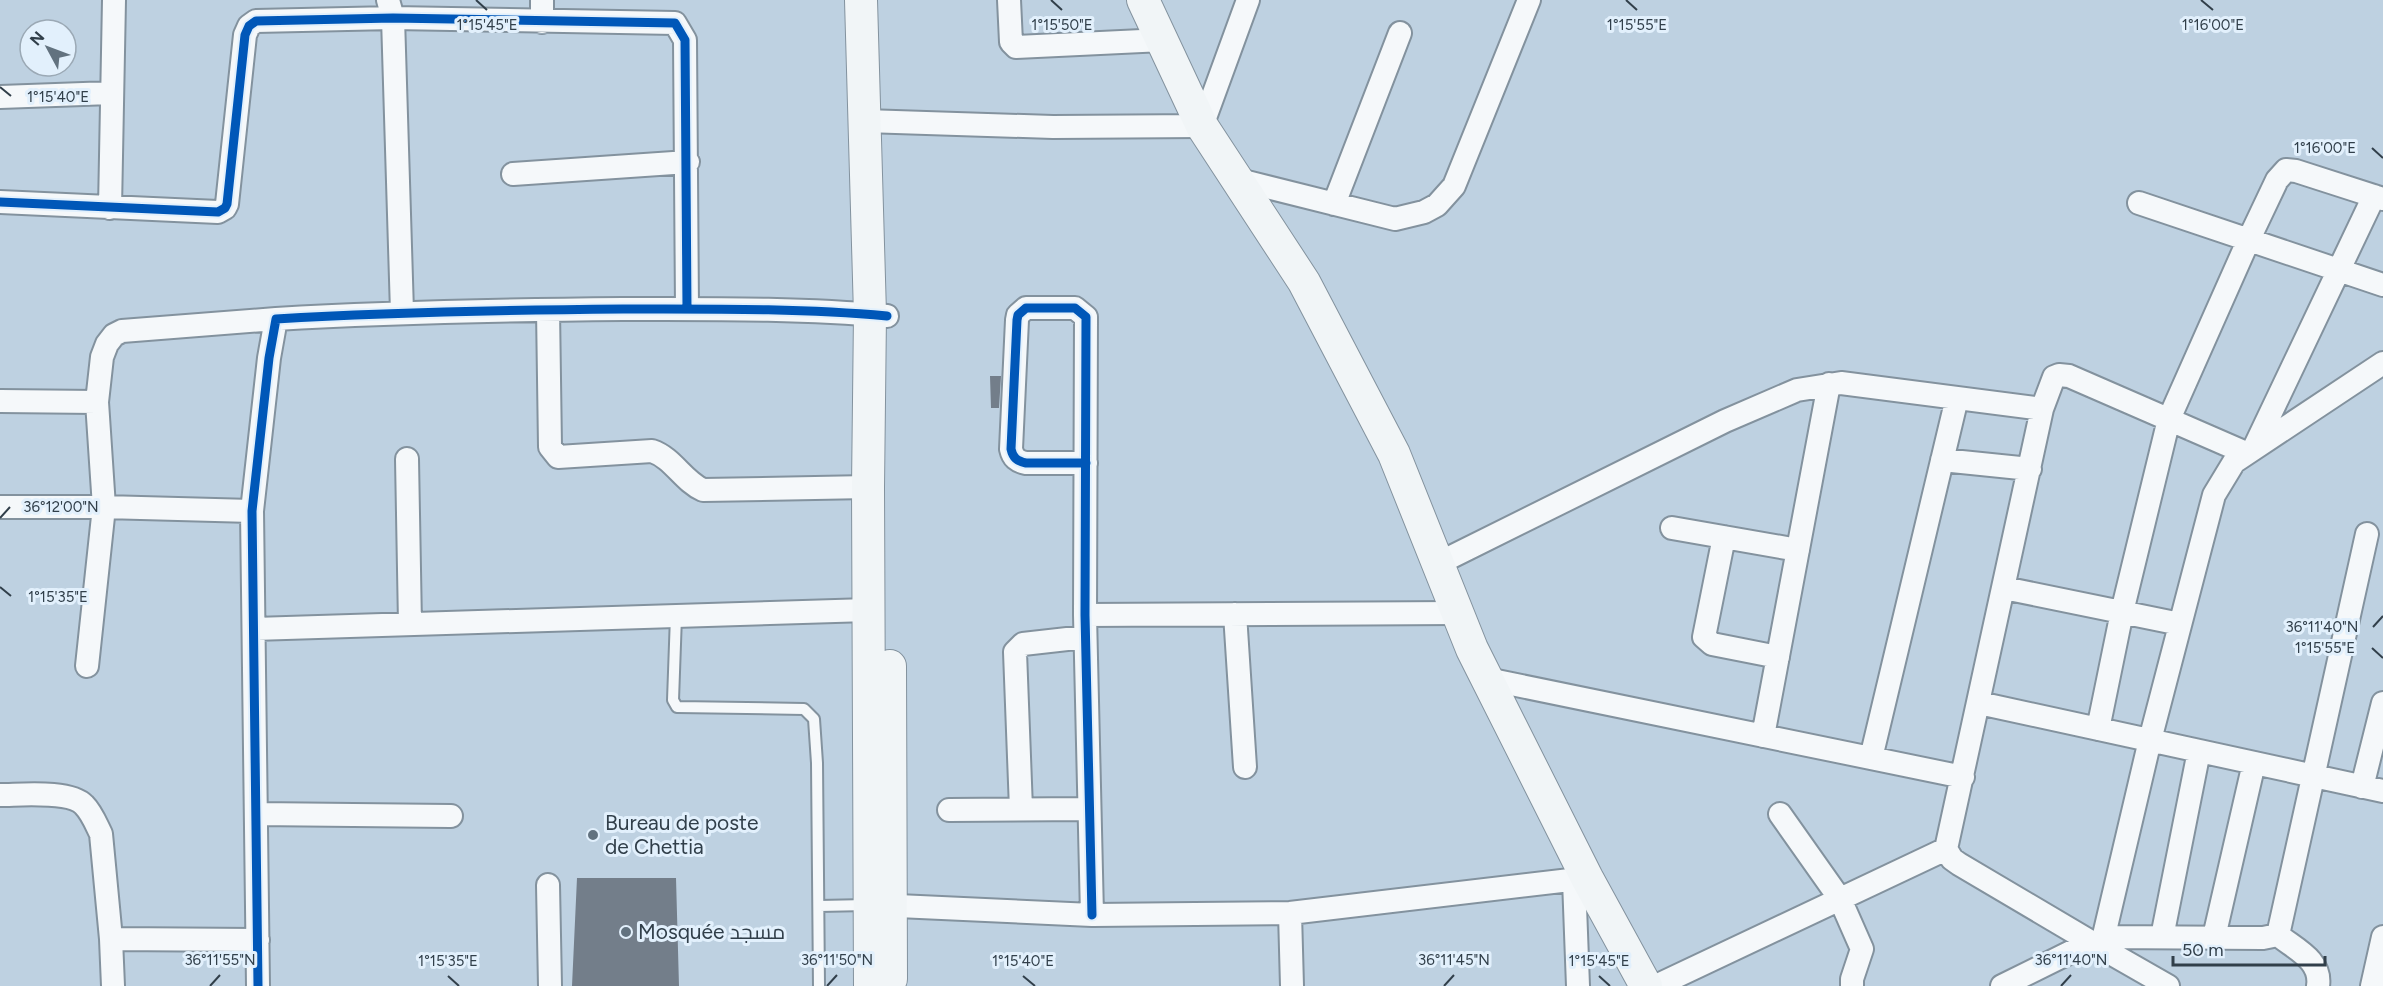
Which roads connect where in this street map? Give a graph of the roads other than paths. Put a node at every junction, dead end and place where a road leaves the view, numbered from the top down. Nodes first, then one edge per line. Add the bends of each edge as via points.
1 (114, 0) edge
2 (861, 0) edge
3 (879, 0) edge
4 (1009, 0) edge
5 (1143, 0) edge
6 (1248, 0) edge
7 (1529, 0) edge
8 (391, 9) edge
9 (542, 11) edge
10 (1400, 33) dead end
11 (1163, 40) junction
12 (111, 93) junction
13 (0, 97) edge
14 (874, 121) junction
15 (1202, 126) junction
16 (688, 162) junction
17 (513, 174) dead end
18 (1235, 179) junction
19 (2378, 198) edge
20 (0, 202) edge
21 (2139, 203) dead end
22 (1334, 204) junction
23 (110, 208) junction
24 (2249, 239) junction
25 (2339, 269) junction
26 (2383, 285) edge
27 (687, 309) junction
28 (548, 310) junction
29 (402, 312) junction
30 (879, 315) junction
31 (276, 319) junction
32 (2383, 363) edge
33 (1829, 384) junction
34 (1957, 398) junction
35 (0, 401) edge
36 (97, 402) junction
37 (2042, 409) junction
38 (2169, 419) junction
39 (2250, 450) junction
40 (407, 459) dead end
41 (1942, 460) junction
42 (1086, 463) junction
43 (2030, 469) junction
44 (868, 487) junction
45 (0, 507) edge
46 (104, 507) junction
47 (252, 511) junction
48 (1672, 528) dead end
49 (2367, 534) dead end
50 (1724, 537) junction
51 (1798, 550) junction
52 (1437, 564) junction
53 (2004, 588) junction
54 (868, 610) junction
55 (2122, 612) junction
56 (1457, 613) junction
57 (1235, 614) junction
58 (676, 616) junction
59 (410, 624) junction
60 (2180, 624) junction
61 (1085, 626) junction
62 (254, 629) junction
63 (1778, 657) junction
64 (87, 666) dead end
65 (1487, 679) junction
66 (1979, 703) junction
67 (2383, 703) edge
68 (2098, 729) junction
69 (1762, 736) junction
70 (2150, 740) junction
71 (2199, 751) junction
72 (1871, 758) junction
73 (2254, 763) junction
74 (1245, 767) dead end
75 (2313, 776) junction
76 (1963, 777) junction
77 (2372, 789) edge
78 (0, 795) edge
79 (1021, 809) junction
80 (1089, 809) junction
81 (950, 810) dead end
82 (256, 813) junction
83 (1780, 814) dead end
84 (451, 816) dead end
85 (1946, 849) junction
86 (1581, 879) junction
87 (548, 885) dead end
88 (1840, 899) junction
89 (880, 905) junction
90 (819, 906) junction
91 (1290, 913) junction
92 (1092, 915) junction
93 (2278, 935) junction
94 (2162, 937) junction
95 (2214, 937) junction
96 (2383, 937) edge
97 (111, 939) junction
98 (258, 940) junction
99 (2099, 942) junction
100 (113, 986) edge
101 (258, 986) edge
102 (550, 986) edge
103 (819, 986) edge
104 (870, 986) edge
105 (891, 986) edge
106 (1292, 986) edge
107 (1578, 986) edge
108 (1646, 986) edge
109 (1656, 986) edge
110 (1852, 986) edge
111 (2002, 986) edge
112 (2168, 986) edge
113 (2318, 986) edge
114 (2372, 986) edge

1 - 12 street
2 - 14 main road
3 - 14 main road
4 - 11 street via 1011,42 1016,47
5 - 11 main road
6 - 15 street
7 - 22 street via 1454,186 1446,197 1424,212 1395,219
8 - 9 street
8 - 23 street via 256,21 245,35 225,208 218,212
8 - 29 street
9 - 16 street via 675,23 685,40
10 - 22 street
11 - 15 main road
12 - 13 street
12 - 23 street
14 - 15 street via 1053,127
14 - 30 main road via 885,182
15 - 18 main road
16 - 17 street
16 - 27 street
18 - 22 street
18 - 52 main road via 1304,282 1394,454
19 - 24 street via 2286,170 2277,180
19 - 25 street
20 - 23 street
21 - 24 street
24 - 25 street
24 - 38 street
25 - 26 street
25 - 39 street
27 - 28 street
27 - 30 street
28 - 29 street
28 - 44 street via 550,447 558,457 652,451 703,490
29 - 31 street
30 - 44 main road
30 - 89 main road
31 - 36 street via 122,331 107,344 102,357
31 - 47 street
32 - 39 street
33 - 34 street
33 - 51 street
33 - 52 street via 1797,390 1725,421
34 - 37 street
34 - 41 street
35 - 36 street
36 - 46 street
37 - 38 street via 2051,383 2059,375
37 - 43 street
38 - 39 street
38 - 55 street
39 - 60 street via 2234,462 2214,495
40 - 59 street
41 - 43 street
41 - 72 street
42 - 42 street via 1086,317 1075,308 1026,308 1017,320 1013,456 1026,463
42 - 61 street
43 - 53 street
44 - 54 main road
45 - 46 street
46 - 47 street
46 - 64 street
47 - 62 street
48 - 50 street
49 - 75 street
50 - 51 street
50 - 63 street via 1704,637 1712,644
51 - 63 street
52 - 56 main road
53 - 55 street
53 - 66 street
54 - 58 street
54 - 89 main road
55 - 60 street
55 - 68 street
56 - 57 street
56 - 65 main road
57 - 61 street
57 - 74 street
58 - 59 street
58 - 90 lane via 673,700 677,707 804,709 814,719
59 - 62 street
60 - 70 street
61 - 79 street via 1023,644 1015,652
61 - 80 street
62 - 82 street
63 - 69 street
65 - 69 street
65 - 86 main road
66 - 68 street
66 - 76 street
67 - 77 street
68 - 70 street
69 - 72 street
70 - 71 street
70 - 99 street
71 - 73 street
71 - 94 street
72 - 76 street
73 - 75 street
73 - 95 street
75 - 77 street
75 - 93 street
76 - 85 street
78 - 97 street via 68,796 83,804 101,834
79 - 80 street
79 - 81 street
80 - 92 street
82 - 84 street
82 - 98 street
83 - 88 street
85 - 88 street
85 - 99 street via 1959,864
86 - 91 street
86 - 107 street
86 - 108 main road
87 - 102 street
88 - 109 street
88 - 110 street via 1862,949
89 - 90 lane
89 - 92 street
89 - 104 main road
89 - 105 main road
90 - 103 lane
91 - 92 street
91 - 106 street
93 - 95 street
93 - 113 street via 2314,962
94 - 95 street
94 - 99 street
96 - 114 street
97 - 98 street
97 - 100 street
98 - 101 street
99 - 111 street
99 - 112 street

